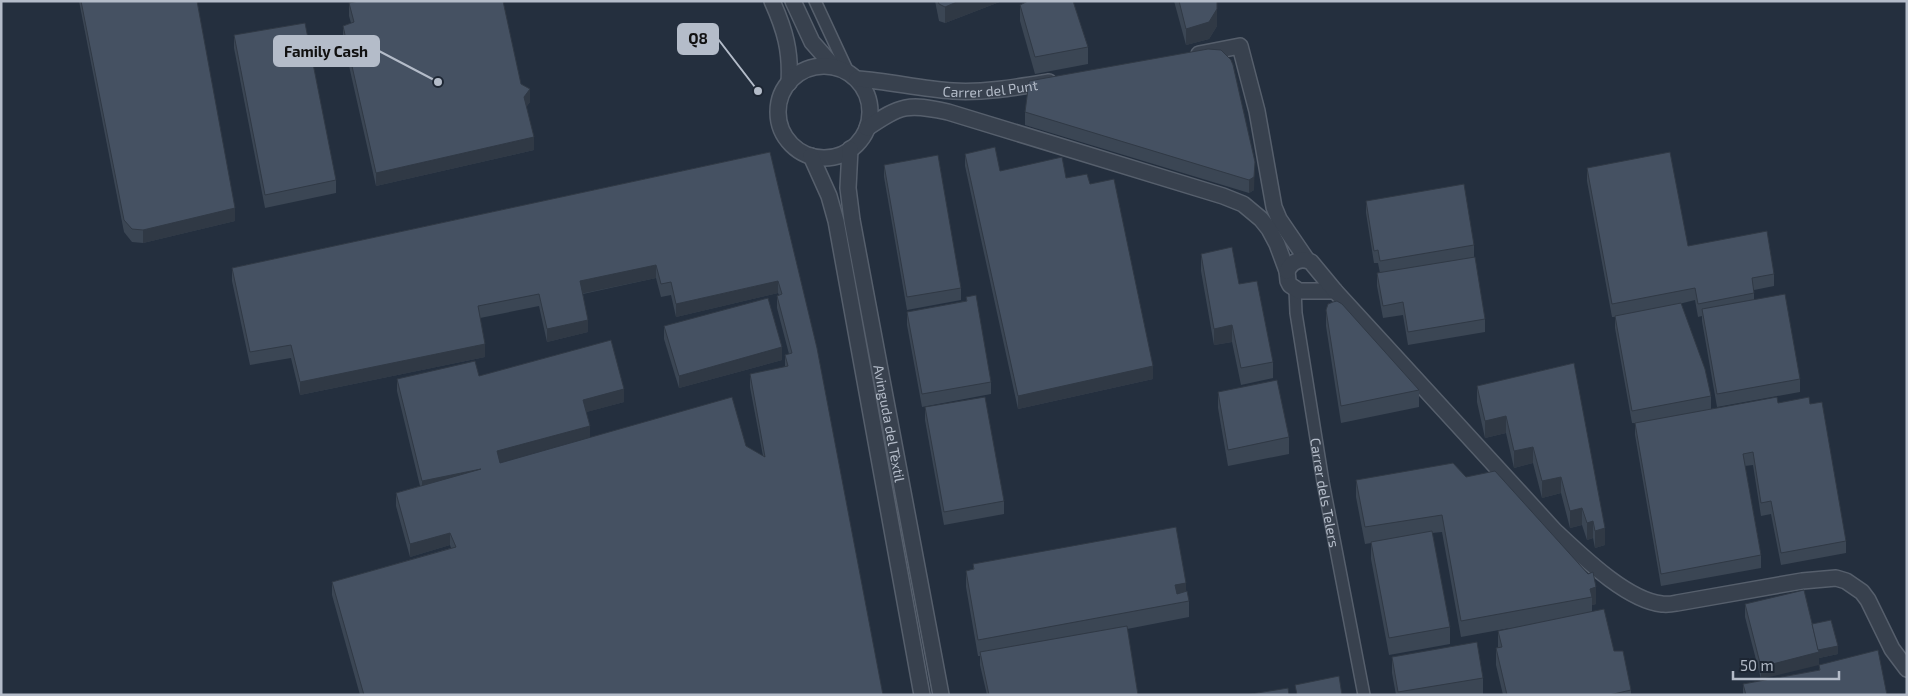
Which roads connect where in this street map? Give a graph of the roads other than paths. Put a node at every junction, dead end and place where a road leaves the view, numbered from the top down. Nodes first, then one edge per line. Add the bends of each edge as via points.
1 (772, 1) edge
2 (793, 1) edge
3 (815, 1) edge
4 (1183, 57) edge
5 (846, 73) junction
6 (1061, 80) edge
7 (789, 83) junction
8 (867, 128) junction
9 (850, 149) junction
10 (811, 156) junction
11 (1269, 185) junction
12 (1243, 204) junction
13 (1307, 260) junction
14 (1288, 271) junction
15 (1318, 271) junction
16 (1302, 289) junction
17 (1335, 291) junction
18 (1907, 669) edge
19 (922, 695) edge
20 (941, 695) edge
21 (1364, 695) edge

1 - 7 street via 788,41
2 - 5 street via 812,42
3 - 5 street
4 - 11 street via 1240,46 1257,111
5 - 6 street, Carrer del Punt via 954,91
5 - 7 street via 822,66 809,68
5 - 8 street via 864,90 869,102
7 - 10 street via 780,102 781,126 794,146
8 - 9 street
8 - 12 street via 890,112 911,106 924,107
9 - 10 street via 831,157
9 - 20 street, Avinguda del Tèxtil via 848,188 852,220
10 - 19 street, Avinguda del Tèxtil via 836,221
11 - 12 street via 1260,200
11 - 13 street via 1279,219
12 - 14 street via 1269,229
13 - 14 street via 1298,260
13 - 15 street
14 - 16 street via 1288,281
15 - 16 street via 1317,282
15 - 17 street
16 - 17 street
16 - 21 street, Carrer dels Telers via 1296,313 1323,482
17 - 18 street via 1555,531 1636,596 1662,604 1677,603 1836,578 1862,592 1892,649

